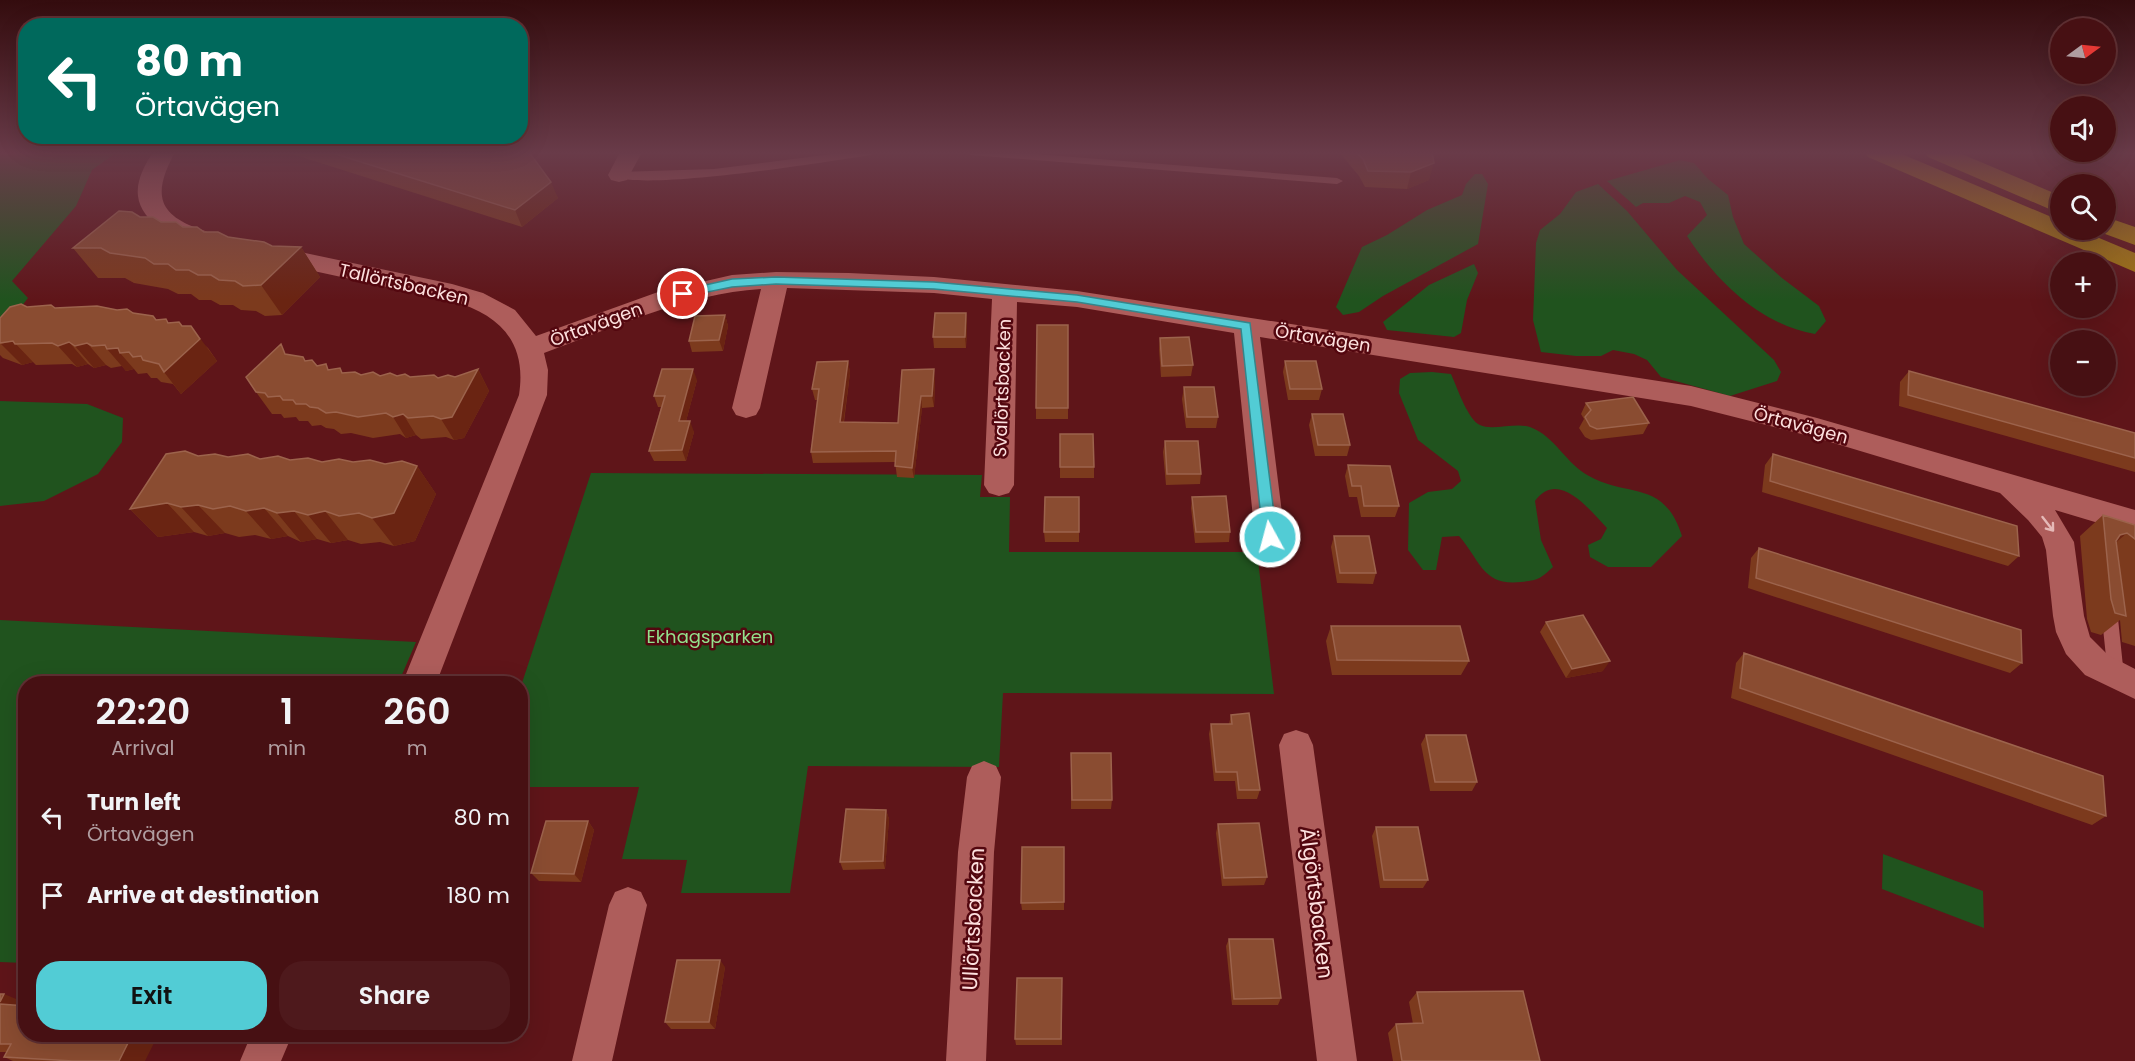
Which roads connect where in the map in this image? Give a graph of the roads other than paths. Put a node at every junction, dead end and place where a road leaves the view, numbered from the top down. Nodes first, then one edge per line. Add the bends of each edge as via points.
1 (151, 202) edge
2 (1992, 202) edge
3 (2116, 209) edge
4 (2135, 217) edge
5 (2116, 229) edge
6 (2135, 237) edge
7 (2135, 263) edge
8 (776, 280) junction
9 (1005, 292) junction
10 (1246, 326) junction
11 (531, 348) junction
12 (746, 408) dead end
13 (2006, 483) junction
14 (999, 484) dead end
15 (2135, 522) edge
16 (1270, 537) dead end
17 (2107, 593) edge
18 (422, 676) edge
19 (2126, 680) edge
20 (1296, 746) dead end
21 (984, 777) dead end
22 (628, 905) dead end
23 (269, 1042) edge
24 (260, 1061) edge
25 (592, 1061) edge
26 (966, 1061) edge
27 (1337, 1061) edge

1 - 11 street, Tallörtsbacken via 156,214 171,227 237,247 464,296 496,309 518,328
2 - 7 highway
3 - 4 highway
5 - 6 highway
8 - 9 street, Örtavägen
8 - 11 street, Örtavägen via 688,292
8 - 12 street
9 - 10 street, Örtavägen via 1077,299
9 - 14 street, Svalörtsbacken
10 - 13 street, Örtavägen via 1691,396
10 - 16 street
11 - 18 street, Tallörtsbacken via 536,380 533,395
13 - 15 street, Örtavägen
13 -> 19 street, Örtavägen via 2037,510 2059,542 2070,632 2079,650 2099,667
17 - 19 lane
20 - 27 street, Älgörtsbacken
21 - 26 street, Ullörtsbacken via 976,852
22 - 25 street
23 - 24 street

